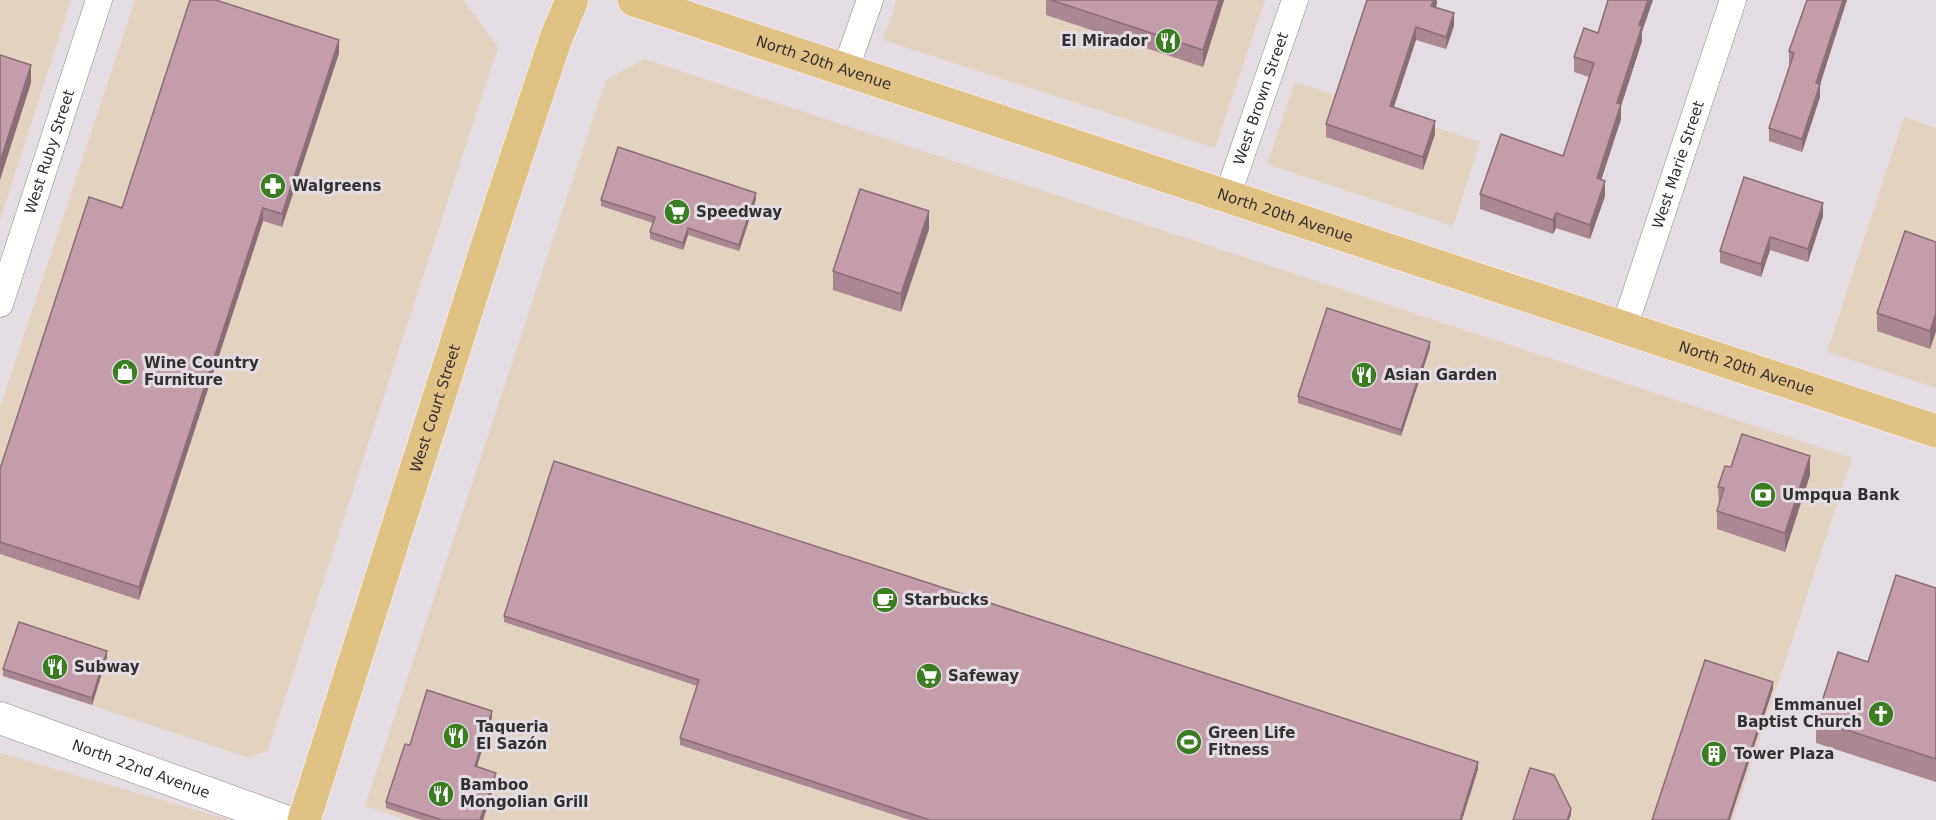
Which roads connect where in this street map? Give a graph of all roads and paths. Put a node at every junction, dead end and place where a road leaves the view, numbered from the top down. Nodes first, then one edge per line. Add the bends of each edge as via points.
1 (99, 0) edge
2 (572, 0) edge
3 (634, 0) edge
4 (870, 0) edge
5 (1295, 0) edge
6 (1733, 0) edge
7 (845, 71) junction
8 (1227, 197) junction
9 (6, 263) edge
10 (0, 304) edge
11 (1624, 328) junction
12 (1936, 431) edge
13 (0, 718) edge
14 (282, 820) edge
15 (304, 820) edge

1 - 9 street, West Ruby Street
2 - 15 main road, West Court Street via 503,199
3 - 7 main road, North 20th Avenue
4 - 7 street
5 - 8 street, West Brown Street
6 - 11 street, West Marie Street
7 - 8 main road, North 20th Avenue
8 - 11 main road, North 20th Avenue
9 - 10 street, West Ruby Street
11 - 12 main road, North 20th Avenue
13 - 14 street, North 22nd Avenue

